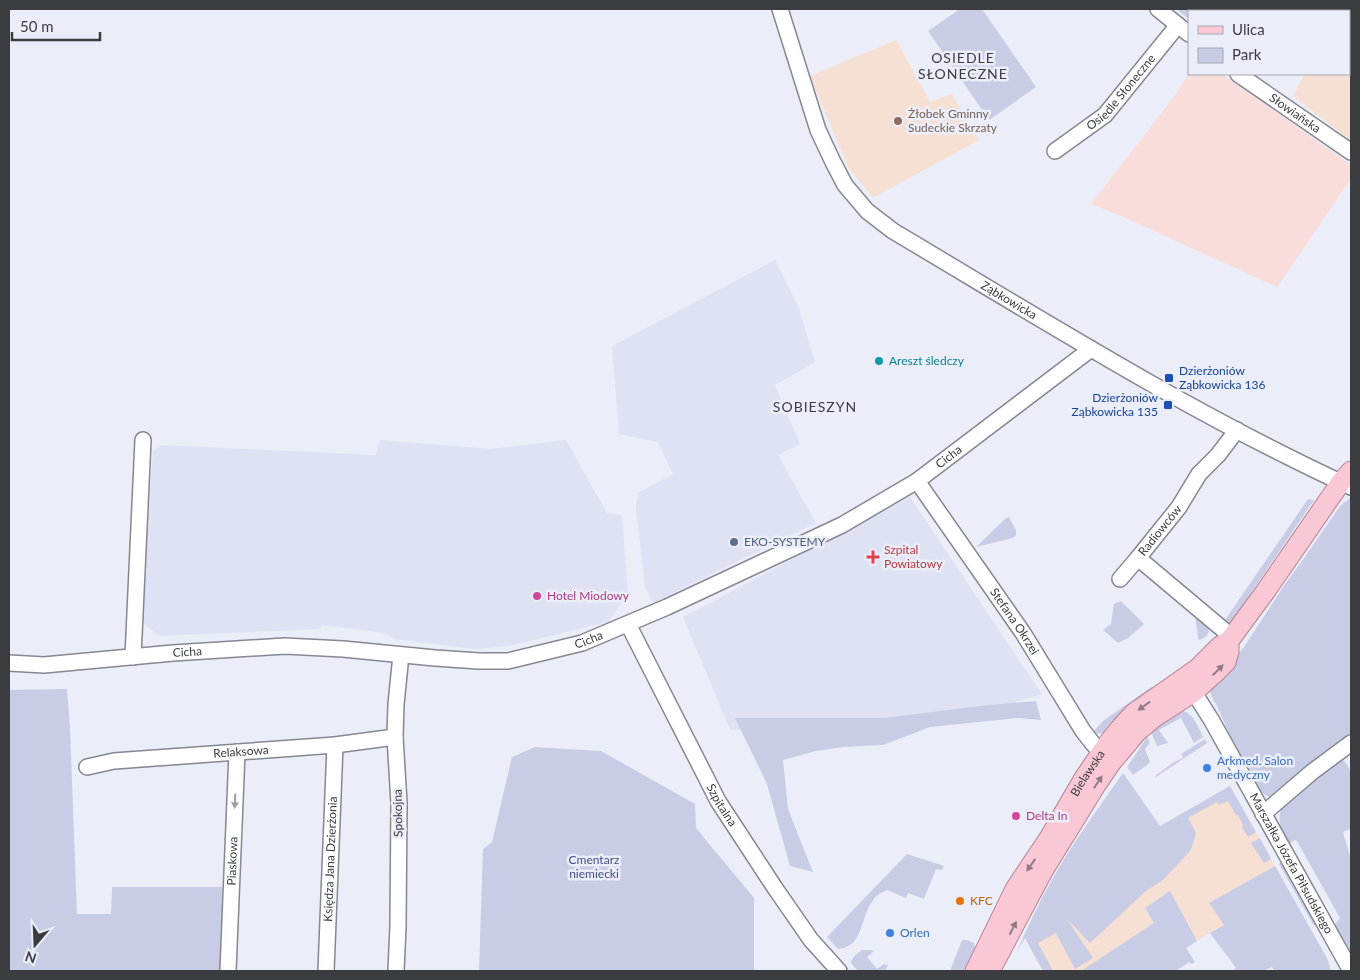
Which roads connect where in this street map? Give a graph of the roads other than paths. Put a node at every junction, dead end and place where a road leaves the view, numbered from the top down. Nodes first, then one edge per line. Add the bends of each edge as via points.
1 (780, 9) edge
2 (1158, 9) edge
3 (1183, 30) edge
4 (1239, 75) edge
5 (1055, 150) dead end
6 (1351, 152) edge
7 (1091, 349) junction
8 (1237, 430) junction
9 (143, 440) dead end
10 (1348, 480) edge
11 (917, 481) junction
12 (1138, 558) junction
13 (1120, 579) dead end
14 (628, 624) junction
15 (1231, 639) junction
16 (401, 654) junction
17 (133, 657) junction
18 (9, 663) edge
19 (1189, 685) junction
20 (395, 737) junction
21 (1351, 743) edge
22 (335, 745) junction
23 (237, 752) junction
24 (1107, 758) junction
25 (87, 767) dead end
26 (1264, 814) junction
27 (1054, 841) junction
28 (228, 971) edge
29 (326, 971) edge
30 (396, 971) edge
31 (839, 971) edge
32 (975, 971) edge
33 (990, 971) edge
34 (1350, 971) edge

1 - 7 street, Ząbkowicka via 818,130 845,185 867,211 893,231
2 - 3 street
3 - 5 street, Osiedle Słoneczne via 1105,115
4 - 6 street, Słowiańska
7 - 8 street, Ząbkowicka
7 - 11 street, Cicha
8 - 10 street, Ząbkowicka
8 - 12 street, Radiowców via 1198,474 1179,507
9 - 17 street
10 - 15 main road, Bielawska
11 - 14 street, Cicha via 842,525
11 - 24 street, Stefana Okrzei via 1022,633 1083,731
12 - 13 street
12 - 15 street, Radiowców
14 - 16 street, Cicha via 582,643 508,661
14 - 31 street, Szpitalna via 718,800 811,940
15 - 19 main road, Bielawska via 1198,668
16 - 17 street, Cicha via 285,646
16 - 20 street, Spokojna
17 - 18 street, Cicha via 44,665
19 - 24 main road, Bielawska
19 - 26 street, Marszałka Józefa Piłsudskiego
20 - 22 street, Relaksowa
20 - 30 street, Spokojna via 399,803
21 - 26 street
22 - 23 street, Relaksowa
22 - 29 street, Księdza Jana Dzierżonia
23 - 25 street, Relaksowa via 114,761
23 -> 28 street, Piaskowa
24 - 27 main road, Bielawska
26 - 34 street, Marszałka Józefa Piłsudskiego
27 -> 32 main road, Bielawska via 1015,890
33 -> 27 main road, Bielawska

